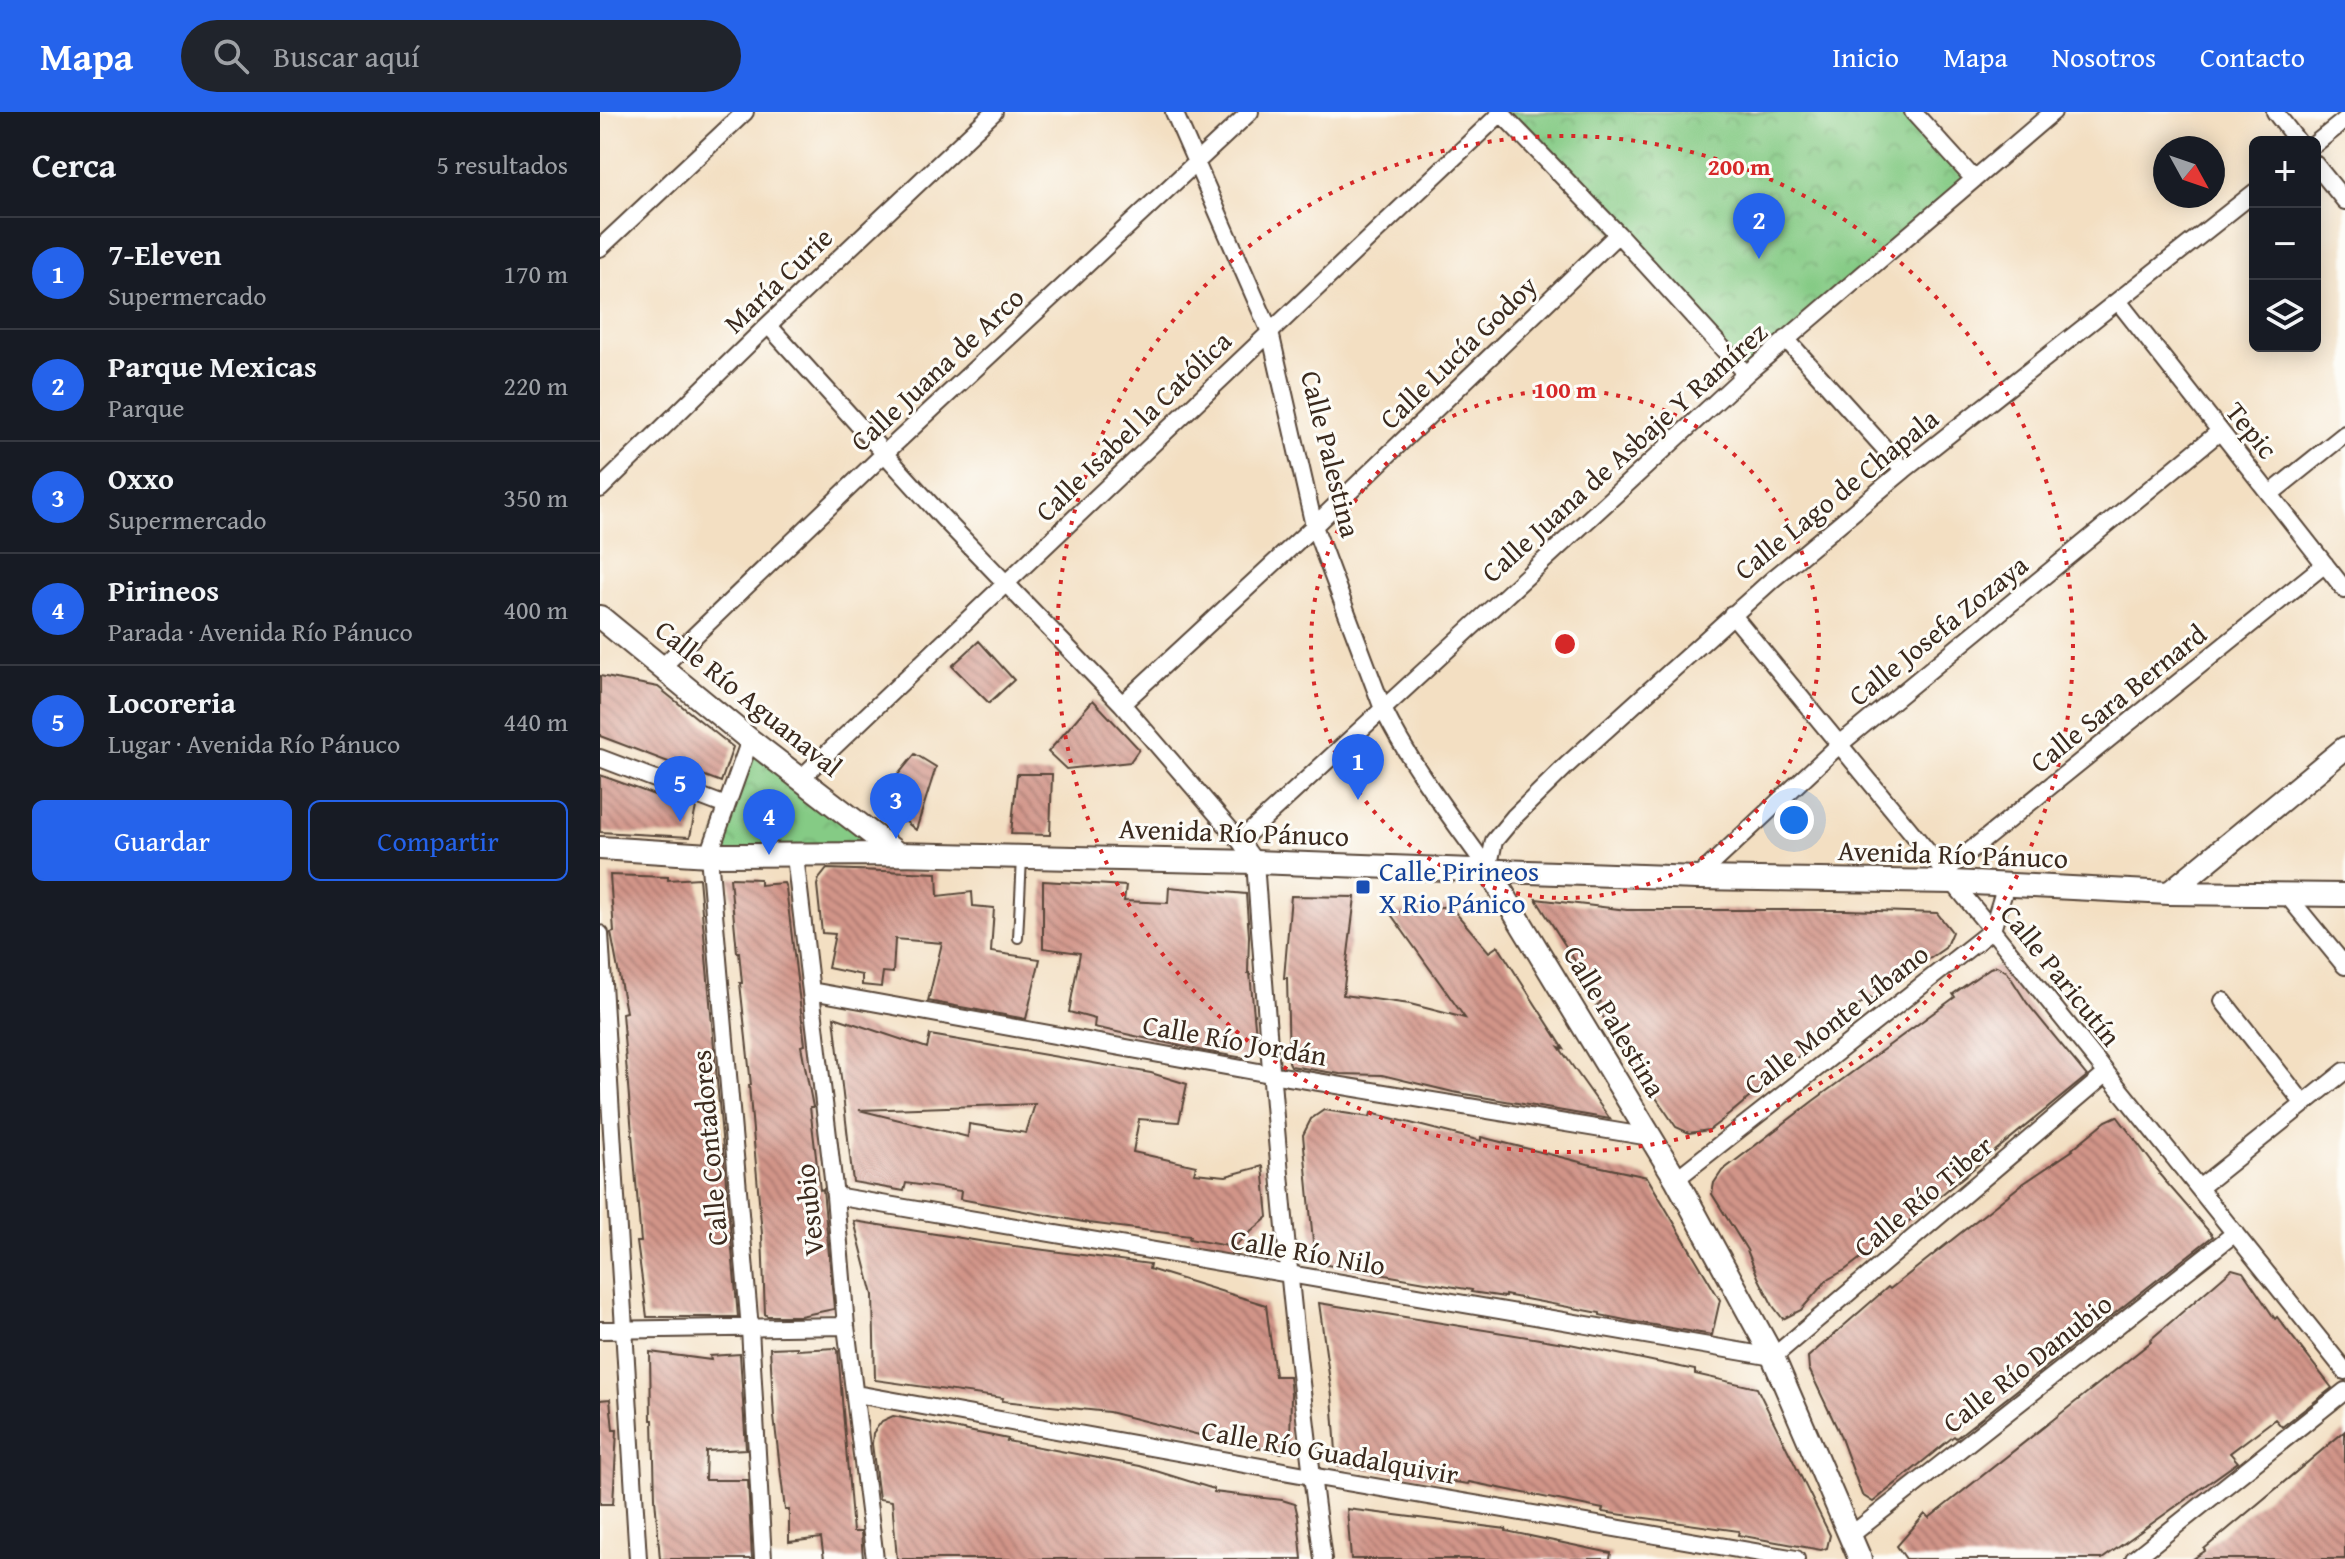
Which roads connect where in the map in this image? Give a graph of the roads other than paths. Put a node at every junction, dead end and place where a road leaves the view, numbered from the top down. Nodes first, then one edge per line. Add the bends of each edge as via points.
1 (745, 112) edge
2 (994, 112) edge
3 (1174, 112) edge
4 (1250, 112) edge
5 (1502, 112) edge
6 (1913, 112) edge
7 (2053, 112) edge
8 (2275, 112) edge
9 (2345, 120) edge
10 (2293, 136) edge
11 (2321, 139) edge
12 (1196, 163) junction
13 (2321, 171) edge
14 (1973, 178) junction
15 (2249, 197) edge
16 (2345, 201) edge
17 (1618, 234) junction
18 (600, 248) edge
19 (2118, 301) junction
20 (768, 325) junction
21 (1270, 332) junction
22 (1786, 339) junction
23 (1746, 374) junction
24 (2219, 432) junction
25 (2345, 434) edge
26 (885, 453) junction
27 (1904, 470) junction
28 (600, 489) edge
29 (2270, 494) junction
30 (1314, 526) junction
31 (2325, 564) junction
32 (1005, 584) junction
33 (2345, 590) edge
34 (1732, 614) junction
35 (600, 617) edge
36 (662, 667) junction
37 (1122, 704) junction
38 (1383, 709) junction
39 (750, 740) junction
40 (1840, 744) junction
41 (2345, 748) edge
42 (600, 758) edge
43 (800, 779) junction
44 (726, 806) junction
45 (1240, 841) junction
46 (600, 848) edge
47 (898, 854) junction
48 (709, 855) junction
49 (795, 856) junction
50 (1023, 857) junction
51 (1255, 862) junction
52 (1488, 869) junction
53 (1949, 877) junction
54 (1697, 878) junction
55 (2006, 885) junction
56 (2169, 893) junction
57 (2286, 894) junction
58 (2345, 895) edge
59 (1992, 930) junction
60 (600, 934) edge
61 (1018, 938) dead end
62 (2345, 966) edge
63 (811, 991) junction
64 (2223, 1001) dead end
65 (2345, 1071) edge
66 (1270, 1074) junction
67 (2106, 1074) junction
68 (2304, 1104) junction
69 (1650, 1137) junction
70 (1676, 1179) junction
71 (2199, 1188) junction
72 (835, 1196) junction
73 (2235, 1233) junction
74 (1290, 1275) junction
75 (846, 1326) junction
76 (750, 1329) junction
77 (600, 1330) edge
78 (625, 1330) junction
79 (1773, 1357) junction
80 (2345, 1371) edge
81 (2345, 1391) edge
82 (856, 1394) junction
83 (1311, 1476) junction
84 (1851, 1535) junction
85 (638, 1559) edge
86 (763, 1559) edge
87 (875, 1559) edge
88 (1323, 1559) edge
89 (1796, 1559) edge
90 (1860, 1559) edge
91 (2134, 1559) edge

1 - 18 street
2 - 20 street, María Curie
3 - 12 street, Calle Palestina
4 - 12 street, Calle Juana de Arco
5 - 17 street
5 - 21 street, Calle Isabel la Católica
6 - 14 street
7 - 14 street, Calle Juana de Asbaje Y Ramírez
8 - 10 street
9 - 11 street
12 - 21 street, Calle Palestina
12 - 26 street, Calle Juana de Arco
13 - 16 street
14 - 22 street, Calle Juana de Asbaje Y Ramírez
15 - 19 street, Calle Lago de Chapala
17 - 23 street
17 - 30 street, Calle Lucía Godoy
19 - 24 street, Tepic
19 - 27 street, Calle Lago de Chapala
20 - 26 street
20 - 28 street, María Curie
21 - 30 street, Calle Palestina
21 - 32 street, Calle Isabel la Católica
22 - 23 street, Calle Juana de Asbaje Y Ramírez
22 - 27 street
23 - 38 street, Calle Juana de Asbaje Y Ramírez
24 - 29 street, Tepic
24 - 40 street, Calle Josefa Zozaya
25 - 29 street
26 - 32 street
26 - 36 street, Calle Juana de Arco
27 - 34 street, Calle Lago de Chapala
29 - 31 street, Tepic
30 - 37 street, Calle Lucía Godoy
30 - 38 street, Calle Palestina
31 - 33 street, Tepic
31 - 53 street, Calle Sara Bernard
32 - 37 street
32 - 43 street, Calle Isabel la Católica
34 - 40 street, Calle Paricutín
34 - 52 street, Calle Lago de Chapala via 1514,817 1494,841
35 - 36 street, Calle Río Aguanaval
36 - 39 street, Calle Río Aguanaval
37 - 45 street
38 - 45 street, Calle Juana de Asbaje Y Ramírez
38 - 52 street, Calle Palestina via 1412,761
39 - 43 street, Calle Río Aguanaval
39 - 44 street, Calle Contadores
40 - 53 street, Calle Paricutín
40 - 54 street, Calle Josefa Zozaya
41 - 56 street
42 - 44 street
43 - 47 street, Calle Río Aguanaval
44 - 48 street, Calle Contadores
45 - 51 street
46 - 48 street, Avenida Río Pánuco
47 - 49 street, Avenida Río Pánuco
47 - 50 street, Avenida Río Pánuco
48 - 49 street, Avenida Río Pánuco
48 - 76 street, Calle Contadores
49 - 63 street, Vesubio
50 - 51 street, Avenida Río Pánuco
50 - 61 lane
51 - 52 street, Avenida Río Pánuco
51 - 66 street
52 - 54 street, Avenida Río Pánuco
52 - 69 street, Calle Palestina
53 - 54 street, Avenida Río Pánuco
53 - 55 street, Avenida Río Pánuco
53 - 59 street, Calle Paricutín
55 - 56 street, Avenida Río Pánuco
55 - 59 street
56 - 57 street, Avenida Río Pánuco
57 - 58 street, Avenida Río Pánuco
57 - 62 street
59 - 67 street, Calle Paricutín
59 - 70 street, Calle Monte Líbano
60 - 78 street
63 - 66 street, Calle Río Jordán
63 - 72 street, Vesubio
64 - 68 street
65 - 68 street
66 - 69 street, Calle Río Jordán
66 - 74 street
67 - 71 street, Calle Paricutín
67 - 79 street, Calle Río Tiber
68 - 71 street
69 - 70 street, Calle Palestina
70 - 79 street, Calle Palestina
71 - 73 street, Calle Paricutín
72 - 74 street, Calle Río Nilo
72 - 75 street, Vesubio
73 - 80 street, Calle Paricutín
73 - 84 street, Calle Río Danubio
74 - 79 street, Calle Río Nilo
74 - 83 street
75 - 76 street
75 - 82 street, Vesubio
76 - 78 street
76 - 86 street, Calle Contadores
77 - 78 street
78 - 85 street
79 - 84 street, Calle Palestina
81 - 91 street
82 - 83 street, Calle Río Guadalquivir
82 - 87 street, Vesubio
83 - 88 street
83 - 89 street, Calle Río Guadalquivir
84 - 90 street, Calle Palestina

